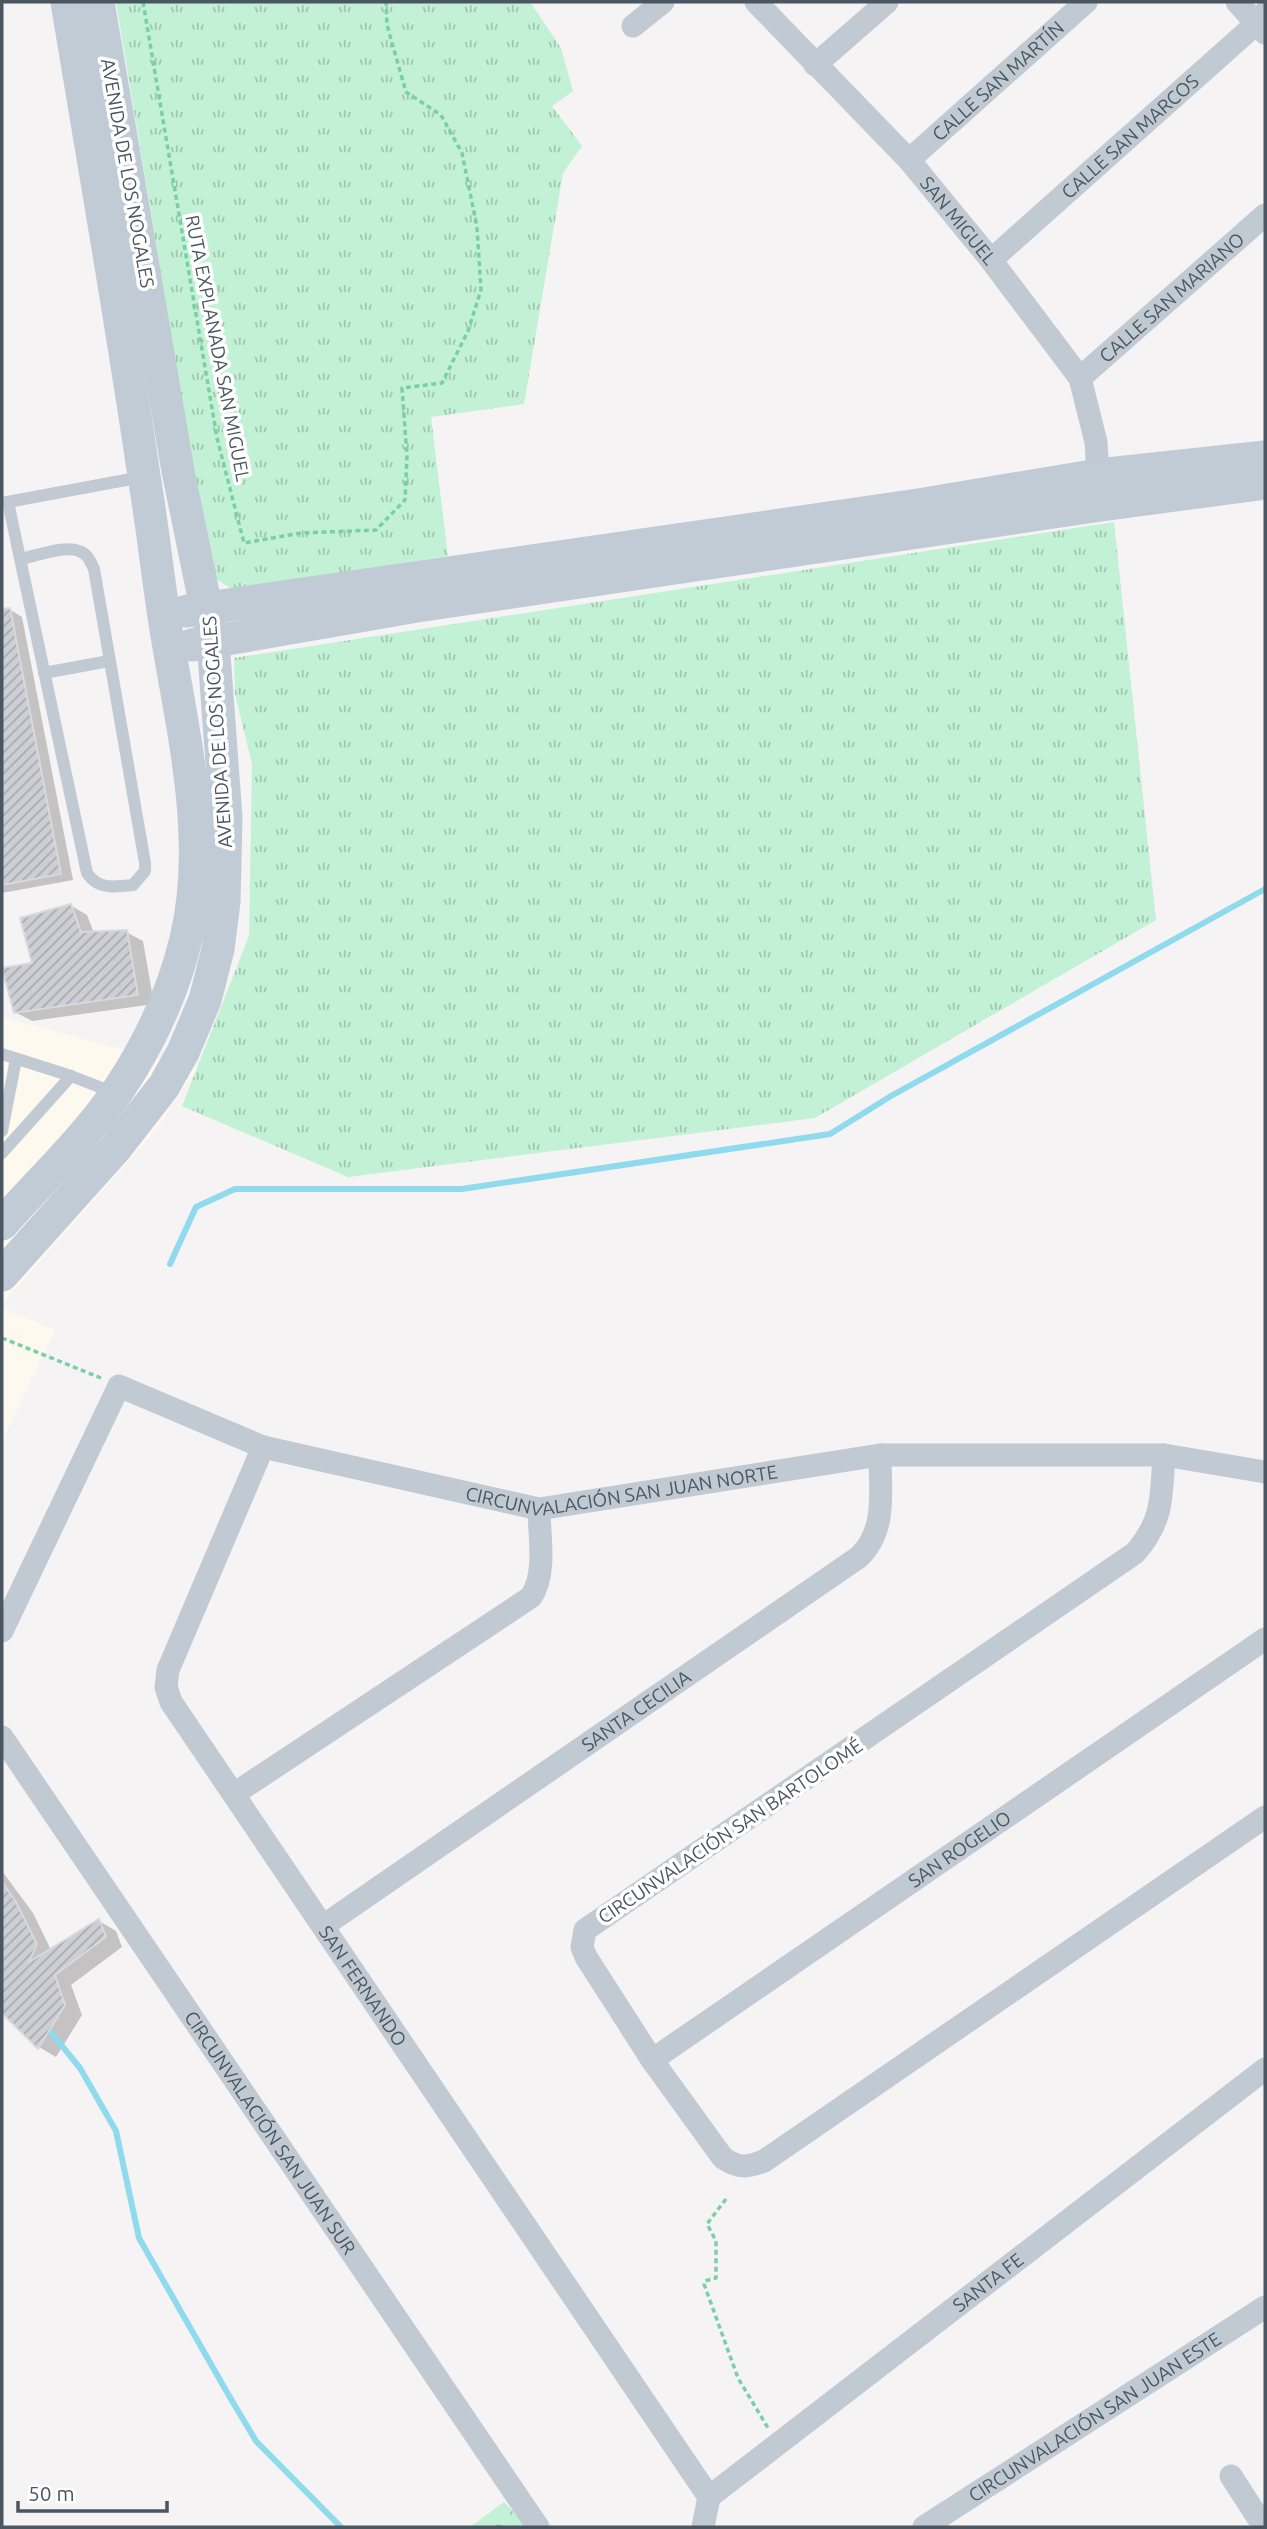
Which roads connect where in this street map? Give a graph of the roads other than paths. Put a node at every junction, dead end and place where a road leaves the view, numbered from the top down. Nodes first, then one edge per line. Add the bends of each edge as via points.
1 (67, 2) edge
2 (98, 2) edge
3 (663, 2) edge
4 (755, 2) edge
5 (887, 2) edge
6 (1086, 2) edge
7 (1237, 2) edge
8 (1262, 23) edge
9 (633, 26) dead end
10 (815, 65) junction
11 (909, 160) junction
12 (1265, 215) edge
13 (991, 260) junction
14 (1080, 378) junction
15 (1265, 457) edge
16 (161, 473) junction
17 (1265, 483) edge
18 (1099, 490) junction
19 (5, 502) edge
20 (20, 559) junction
21 (415, 592) junction
22 (207, 607) junction
23 (164, 615) junction
24 (213, 641) junction
25 (169, 649) junction
26 (109, 661) junction
27 (44, 673) junction
28 (2, 1054) edge
29 (16, 1059) junction
30 (71, 1076) junction
31 (134, 1098) junction
32 (2, 1131) edge
33 (2, 1153) edge
34 (2, 1224) edge
35 (2, 1275) edge
36 (263, 1447) junction
37 (880, 1455) junction
38 (1164, 1455) junction
39 (1265, 1472) edge
40 (539, 1509) junction
41 (2, 1631) edge
42 (1265, 1639) edge
43 (2, 1737) edge
44 (234, 1794) junction
45 (1265, 1817) edge
46 (323, 1926) junction
47 (652, 2060) junction
48 (1265, 2068) edge
49 (1265, 2307) edge
50 (1231, 2476) dead end
51 (709, 2497) junction
52 (538, 2527) edge
53 (703, 2527) edge
54 (924, 2527) edge
55 (1264, 2527) edge

1 - 16 main road, AVENIDA DE LOS NOGALES
2 - 16 main road, AVENIDA DE LOS NOGALES
3 - 9 street
4 - 10 street, SAN MIGUEL
5 - 10 street
6 - 11 street, CALLE SAN MARTÍN
7 - 8 street
8 - 13 street, CALLE SAN MARCOS
10 - 11 street, SAN MIGUEL
11 - 13 street, SAN MIGUEL
12 - 14 street, CALLE SAN MARIANO
13 - 14 street, SAN MIGUEL
14 - 18 street, SAN MIGUEL via 1096,442
15 - 18 main road
16 - 19 lane
16 - 22 main road, AVENIDA DE LOS NOGALES
16 - 23 main road, AVENIDA DE LOS NOGALES
17 - 18 main road
18 - 21 main road via 918,505
19 - 20 lane
20 - 26 lane via 78,550 88,556
20 - 27 lane
21 - 22 main road
21 - 24 main road
22 - 23 main road
22 - 24 main road, AVENIDA DE LOS NOGALES
23 - 25 main road, AVENIDA DE LOS NOGALES
24 - 25 main road
24 - 31 main road, AVENIDA DE LOS NOGALES via 226,817 218,949 205,1000 183,1052
25 - 31 main road, AVENIDA DE LOS NOGALES via 195,807 194,887 187,938 148,1042
26 - 27 lane
26 - 27 lane via 145,863 145,871 133,885 103,886 87,873
28 - 29 lane
29 - 30 lane
29 - 32 lane
30 - 31 lane
30 - 33 lane
31 - 34 main road, AVENIDA DE LOS NOGALES via 78,1141
31 - 35 main road, AVENIDA DE LOS NOGALES via 115,1149
36 - 40 street, CIRCUNVALACIÓN SAN JUAN NORTE
36 - 41 street, CIRCUNVALACIÓN SAN JUAN NORTE via 119,1386
36 - 44 street, SAN FERNANDO via 176,1650 166,1687 171,1702
37 - 38 street, CIRCUNVALACIÓN SAN JUAN NORTE
37 - 40 street, CIRCUNVALACIÓN SAN JUAN NORTE
37 - 46 street, SANTA CECILIA via 879,1525 859,1558
38 - 39 street, CIRCUNVALACIÓN SAN JUAN NORTE
38 - 47 street, CIRCUNVALACIÓN SAN BARTOLOMÉ via 1160,1508 1153,1529 1135,1553 584,1930 586,1957
40 - 44 street via 540,1571 531,1598
42 - 47 street, SAN ROGELIO
43 - 52 street, CIRCUNVALACIÓN SAN JUAN SUR
44 - 46 street, SAN FERNANDO
45 - 47 street, CIRCUNVALACIÓN SAN BARTOLOMÉ via 750,2167 735,2166 723,2158
46 - 51 street, SAN FERNANDO
48 - 51 street, SANTA FE
49 - 54 street, CIRCUNVALACIÓN SAN JUAN ESTE
50 - 55 street
51 - 53 street

